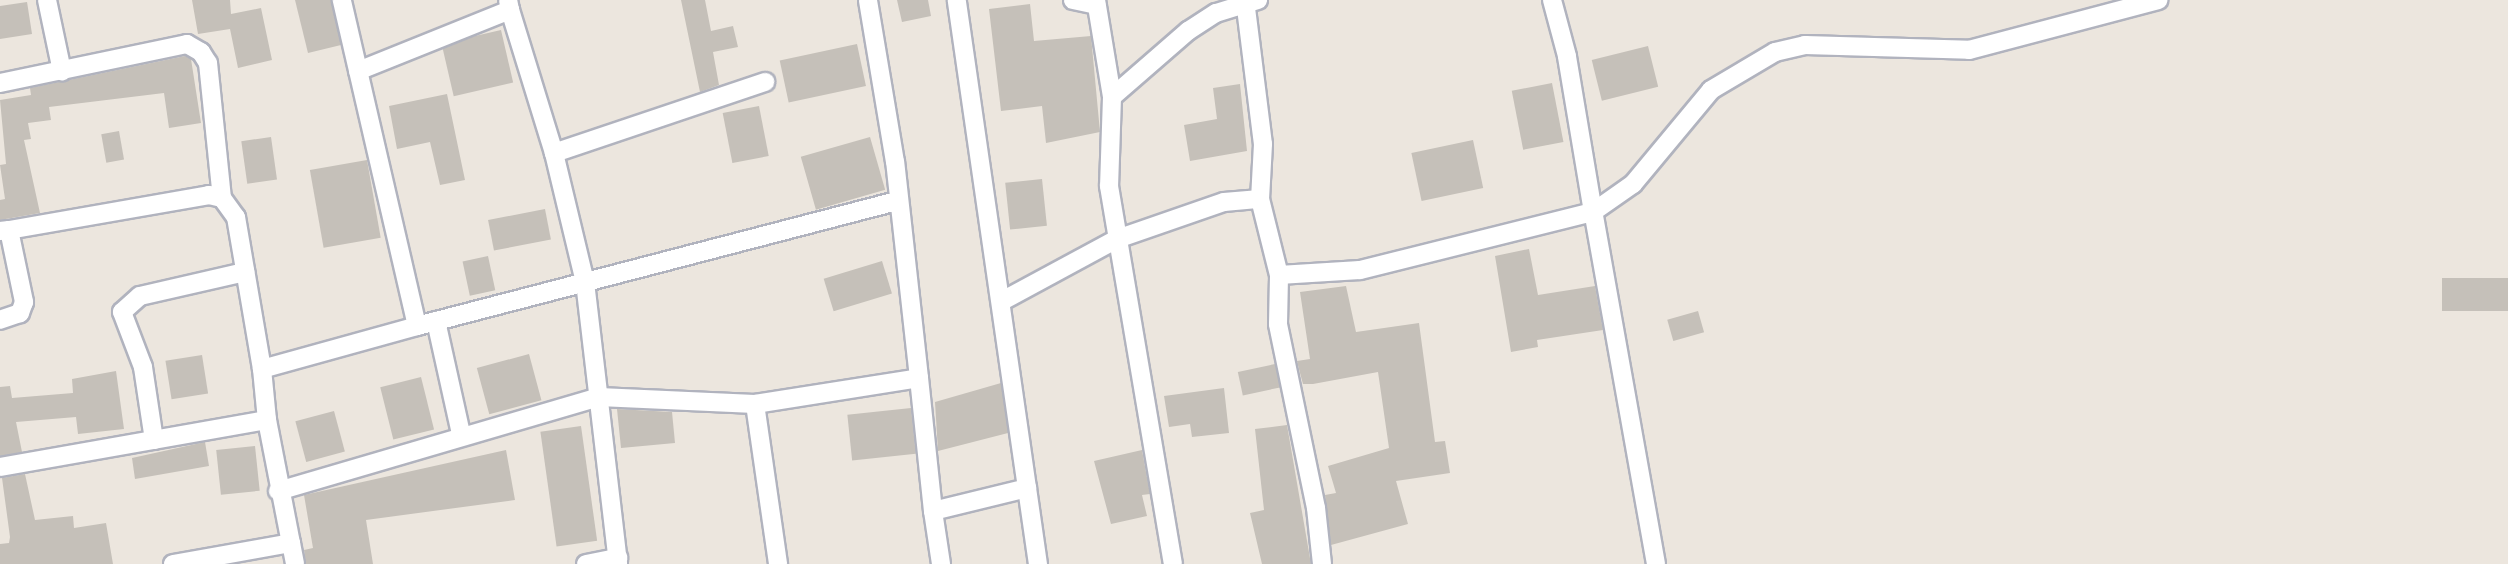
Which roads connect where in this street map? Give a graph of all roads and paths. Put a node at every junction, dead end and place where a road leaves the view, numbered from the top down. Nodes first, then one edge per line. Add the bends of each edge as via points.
1 (47, 0) edge
2 (342, 0) edge
3 (868, 0) edge
4 (957, 0) edge
5 (1072, 0) edge
6 (1552, 0) edge
7 (2158, 0) edge
8 (1249, 1) edge
9 (1096, 3) edge
10 (509, 5) edge
11 (358, 70) junction
12 (62, 71) junction
13 (765, 82) dead end
14 (0, 83) edge
15 (1112, 97) junction
16 (554, 153) junction
17 (222, 198) junction
18 (1260, 199) junction
19 (898, 201) junction
20 (1593, 212) junction
21 (4, 231) edge
22 (1117, 239) junction
23 (245, 272) junction
24 (1279, 274) junction
25 (585, 282) junction
26 (1004, 300) junction
27 (0, 320) edge
28 (436, 321) junction
29 (417, 326) junction
30 (262, 369) junction
31 (919, 378) junction
32 (599, 397) junction
33 (756, 404) junction
34 (267, 420) junction
35 (461, 434) junction
36 (154, 440) junction
37 (0, 467) edge
38 (1028, 488) junction
39 (278, 491) junction
40 (933, 511) junction
41 (291, 543) junction
42 (618, 561) edge
43 (173, 564) edge
44 (296, 564) edge
45 (586, 564) edge
46 (778, 564) edge
47 (940, 564) edge
48 (1038, 564) edge
49 (1173, 564) edge
50 (1322, 564) edge
51 (1656, 564) edge

1 - 12 street
2 - 11 street
3 - 19 street
4 - 26 street
5 - 9 street
6 - 20 street via 1567,56
7 - 20 street via 1969,50 1805,45 1775,52 1712,90 1633,184
8 - 15 street via 1216,13 1188,30
8 - 18 street via 1263,144
9 - 15 street
10 - 11 street
10 - 16 street
11 - 29 street
12 - 14 street
12 - 17 street via 187,44 201,52 208,63
13 - 16 street
15 - 22 street via 1109,186
16 - 25 street
17 - 21 street via 209,195
17 - 23 street via 236,217
18 - 22 street via 1224,202
18 - 24 street
19 - 25 street
19 - 31 street
20 - 24 street via 1360,270
20 - 51 street
21 - 27 street via 24,302 20,313
22 - 26 street
22 - 49 street
23 - 30 street
23 - 36 street via 140,296 122,312 143,367
24 - 50 street via 1278,324 1317,508
25 - 28 street
25 - 32 street
26 - 38 street
28 - 29 street
28 - 35 street
29 - 30 street
30 - 34 street
31 - 33 street
31 - 40 street
32 - 33 street
32 - 35 street
32 - 42 street
33 - 46 street
34 - 36 street
34 - 39 street
35 - 39 street
36 - 37 street
38 - 40 street
38 - 48 street
39 - 41 street
40 - 47 street
41 - 43 street
41 - 44 street
42 - 45 street

